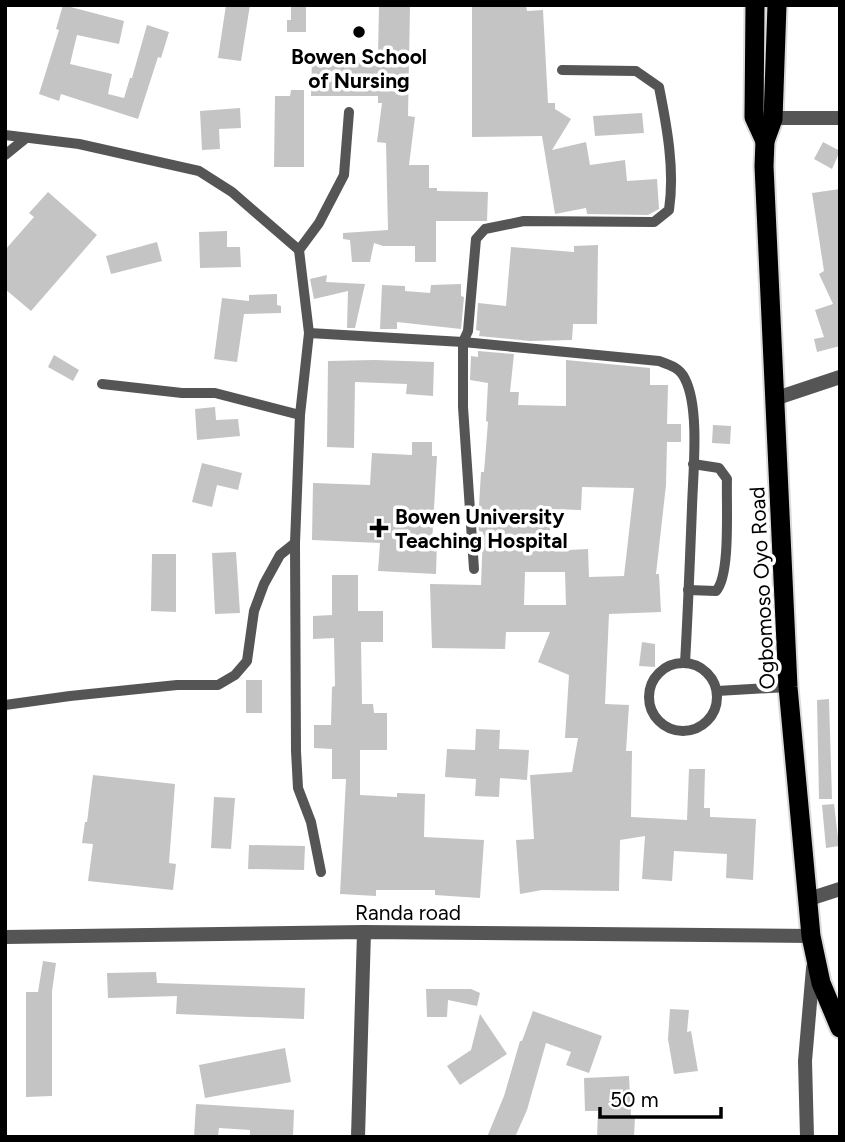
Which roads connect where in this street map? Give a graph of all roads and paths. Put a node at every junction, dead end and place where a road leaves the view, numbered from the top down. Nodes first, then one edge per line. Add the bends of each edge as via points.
1 (755, 5) edge
2 (777, 5) edge
3 (562, 70) dead end
4 (349, 112) dead end
5 (764, 118) junction
6 (840, 118) edge
7 (5, 135) edge
8 (26, 138) junction
9 (5, 155) edge
10 (299, 250) junction
11 (309, 333) junction
12 (463, 342) junction
13 (840, 377) edge
14 (102, 384) dead end
15 (776, 398) junction
16 (300, 415) junction
17 (694, 464) junction
18 (295, 543) junction
19 (474, 569) dead end
20 (688, 590) junction
21 (685, 663) junction
22 (788, 687) junction
23 (717, 691) junction
24 (5, 705) edge
25 (321, 872) dead end
26 (840, 889) edge
27 (808, 899) junction
28 (364, 932) junction
29 (5, 937) edge
30 (813, 944) junction
31 (840, 1028) edge
32 (358, 1137) edge
33 (807, 1137) edge

1 - 5 highway, Ogbomoso Oyo Road
2 - 5 highway, Ogbomoso Oyo Road
3 - 12 lane via 636,71 659,87 667,129 669,210 654,222 524,221 485,229 476,239
4 - 10 lane via 344,175 320,223
5 - 6 street
5 - 15 highway, Ogbomoso Oyo Road
7 - 8 lane
8 - 9 lane
8 - 10 lane via 79,144 199,171 232,192
10 - 11 lane
11 - 12 lane
11 - 16 lane
12 - 17 lane via 659,361 675,367 689,389
12 - 19 lane
13 - 15 street
14 - 16 lane via 215,393
15 - 22 highway, Ogbomoso Oyo Road
16 - 18 lane
17 - 20 lane
17 - 20 lane via 719,468 727,479 725,566 722,585 716,591
18 - 24 lane via 280,555 264,584 254,611 247,661 218,685
18 - 25 lane via 298,788 311,822
20 - 21 lane
21 - 23 lane via 709,675
21 - 23 lane via 668,666 654,678 648,695 656,720 671,730 697,728 711,716
22 - 23 lane
22 - 27 highway, Ogbomoso Oyo Road
26 - 27 street
27 - 30 highway, Ogbomoso Oyo Road
28 - 29 street, Randa road
28 - 30 street, Randa road
28 - 32 street
30 - 31 highway, Ogbomoso Oyo Road via 821,983
30 - 33 street via 805,1061

